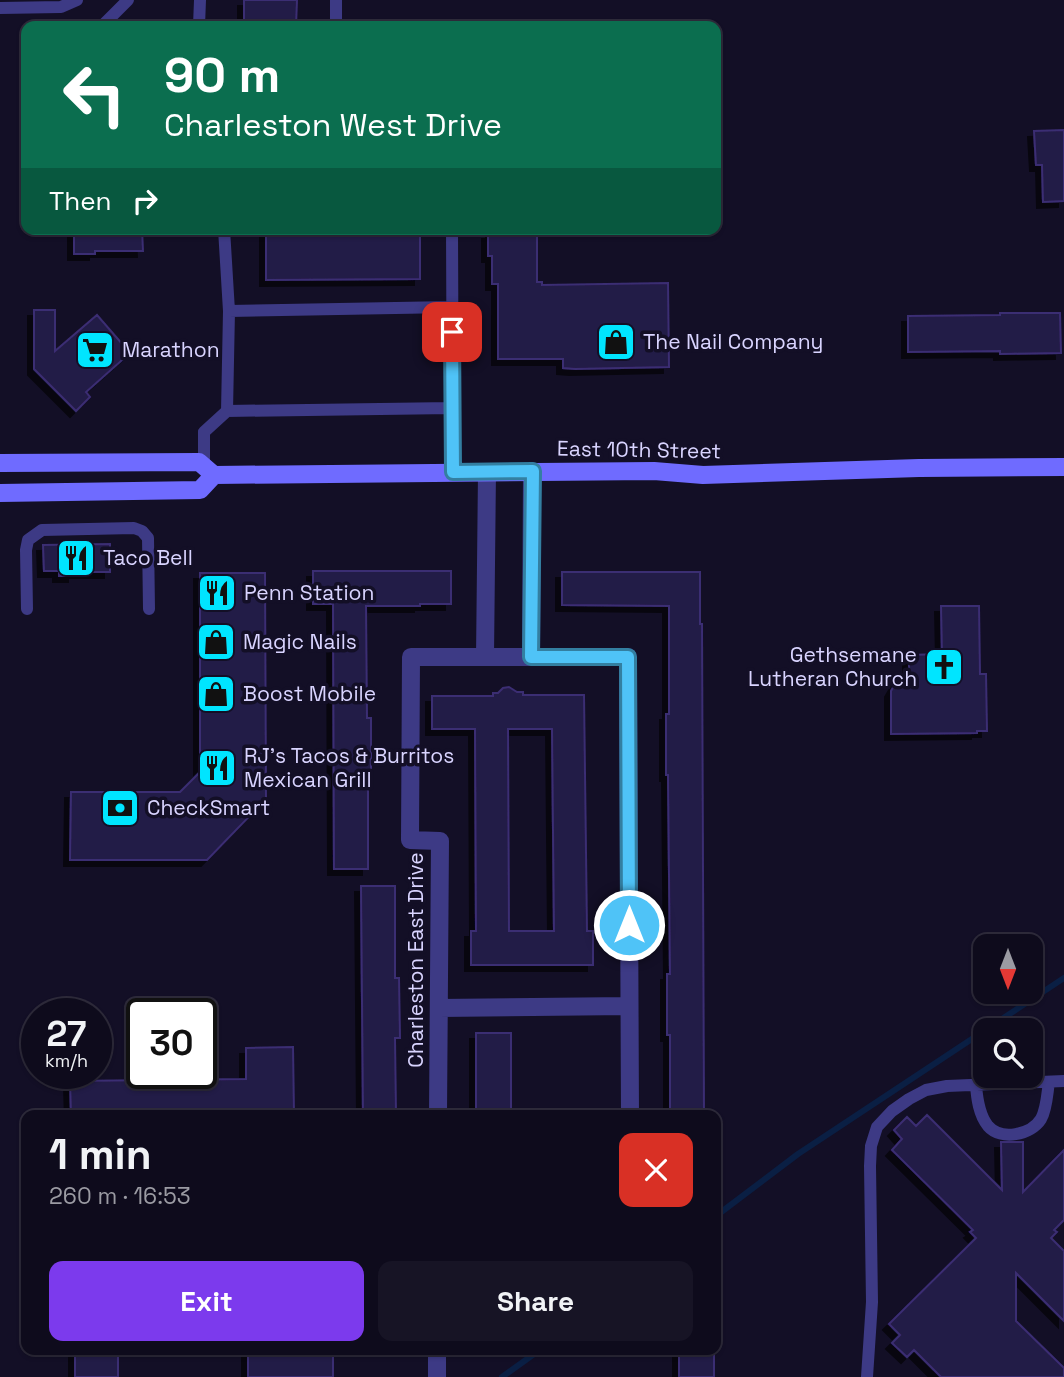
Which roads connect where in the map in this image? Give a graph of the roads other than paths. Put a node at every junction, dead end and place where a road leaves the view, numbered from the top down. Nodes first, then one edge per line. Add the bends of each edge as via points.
1 (77, 0) edge
2 (128, 0) edge
3 (200, 0) edge
4 (336, 0) edge
5 (0, 8) edge
6 (107, 21) edge
7 (199, 21) edge
8 (336, 21) edge
9 (224, 235) edge
10 (452, 235) edge
11 (452, 307) junction
12 (229, 311) junction
13 (452, 408) junction
14 (227, 411) junction
15 (0, 463) edge
16 (1064, 467) edge
17 (209, 471) junction
18 (533, 471) junction
19 (453, 472) junction
20 (486, 472) junction
21 (0, 493) edge
22 (27, 609) dead end
23 (149, 609) dead end
24 (485, 657) junction
25 (531, 657) junction
26 (629, 1006) junction
27 (439, 1008) junction
28 (1064, 1081) edge
29 (1043, 1082) edge
30 (1049, 1082) junction
31 (973, 1085) edge
32 (976, 1088) edge
33 (438, 1110) edge
34 (630, 1110) edge
35 (437, 1355) edge
36 (437, 1377) edge
37 (867, 1377) edge

1 - 5 lane via 61,7
2 - 6 lane
3 - 7 lane
4 - 8 lane
9 - 12 lane
10 - 11 lane
11 - 12 lane
11 - 13 lane
12 - 14 lane
13 - 14 lane
13 - 19 lane
14 - 17 lane via 204,432
15 - 17 main road, East 10th Street via 199,462
16 - 18 main road, East 10th Street via 703,475
17 - 19 main road, East 10th Street
17 - 21 main road, East 10th Street via 200,490
18 - 20 main road, East 10th Street
18 - 25 street
19 - 20 main road, East 10th Street
20 - 24 street
22 - 23 lane via 28,540 42,530 134,528 148,538
24 - 25 street
24 - 27 street, Charleston East Drive via 411,657 410,840 440,841
25 - 26 street via 628,657
26 - 27 street
26 - 34 street
27 - 33 street, Charleston East Drive
28 - 30 lane
29 - 30 lane
30 - 32 lane via 1038,1123 1009,1134 989,1127 980,1112
31 - 37 lane via 926,1090 892,1111 877,1127 870,1166 872,1302
35 - 36 street

